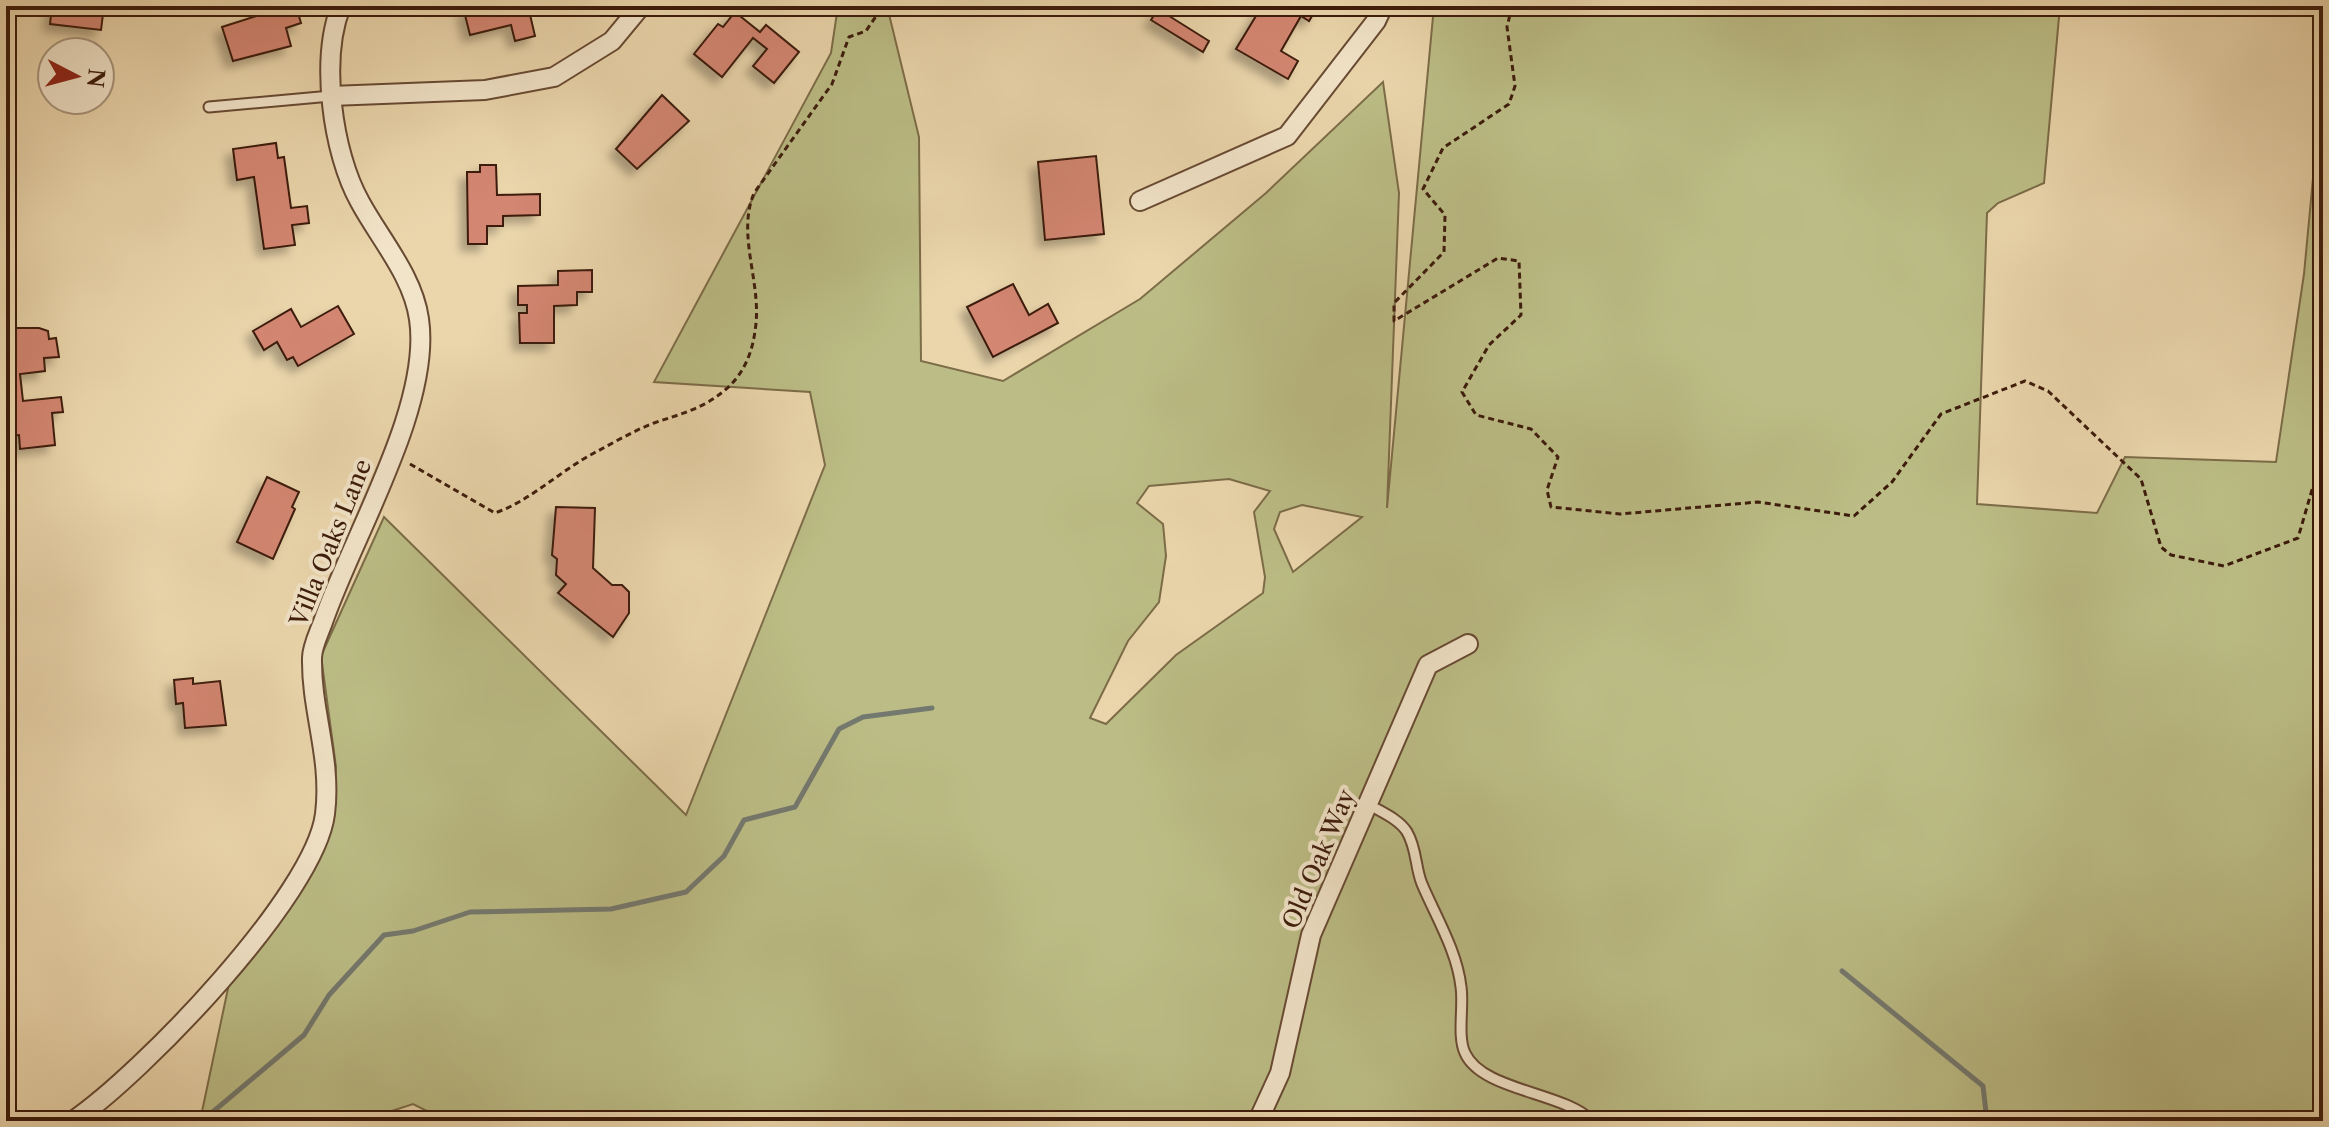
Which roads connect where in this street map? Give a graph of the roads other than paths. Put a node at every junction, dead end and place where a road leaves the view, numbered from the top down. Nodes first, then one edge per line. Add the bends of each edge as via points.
1 (341, 6) edge
2 (641, 6) edge
3 (1383, 6) edge
4 (331, 96) junction
5 (209, 107) dead end
6 (1140, 201) dead end
7 (1468, 644) dead end
8 (1368, 804) junction
9 (73, 1121) edge
10 (1258, 1121) edge
11 (1592, 1121) edge

1 - 4 street, Villa Oaks Lane via 334,23
2 - 4 street via 612,41 554,77 485,90
3 - 6 street via 1287,136
4 - 5 lane
4 - 9 street, Villa Oaks Lane via 339,148 358,198 411,291 421,350 411,409 341,571 312,656 327,764 325,816 312,859 176,1032 102,1102
7 - 8 street, Old Oak Way via 1428,665
8 - 10 street, Old Oak Way via 1311,935 1280,1073
8 - 11 lane via 1405,830 1415,849 1421,881 1461,982 1465,1053 1476,1066 1518,1090 1571,1105

